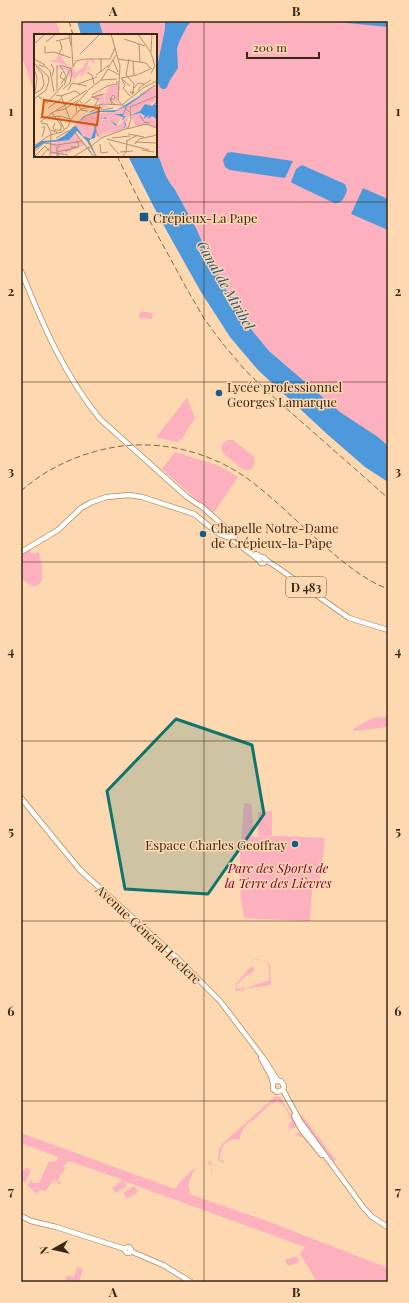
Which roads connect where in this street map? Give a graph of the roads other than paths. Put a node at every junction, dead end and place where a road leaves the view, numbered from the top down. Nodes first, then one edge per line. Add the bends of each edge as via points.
1 (21, 271) edge
2 (227, 534) junction
3 (21, 549) edge
4 (21, 552) edge
5 (388, 630) edge
6 (21, 798) edge
7 (275, 1082) junction
8 (282, 1091) junction
9 (21, 1218) edge
10 (388, 1227) edge
11 (191, 1282) edge

1 - 2 main road via 51,341 94,412 166,478 225,527
2 - 3 main road via 220,532 197,514 175,504 139,493 116,492 101,495 84,503 61,524
2 - 4 main road via 219,534 194,514 142,497 116,495 81,508 58,530
2 - 5 main road, D 483 via 260,559 260,563 265,563 266,560 348,618
6 - 7 main road, Avenue Général Leclerc via 80,870 175,956 220,1001 258,1051
7 - 8 main road via 284,1084
7 - 8 main road via 272,1088 274,1091
8 - 10 main road via 300,1121 363,1207 371,1216
9 - 11 main road via 40,1226 129,1248 130,1251 163,1265

